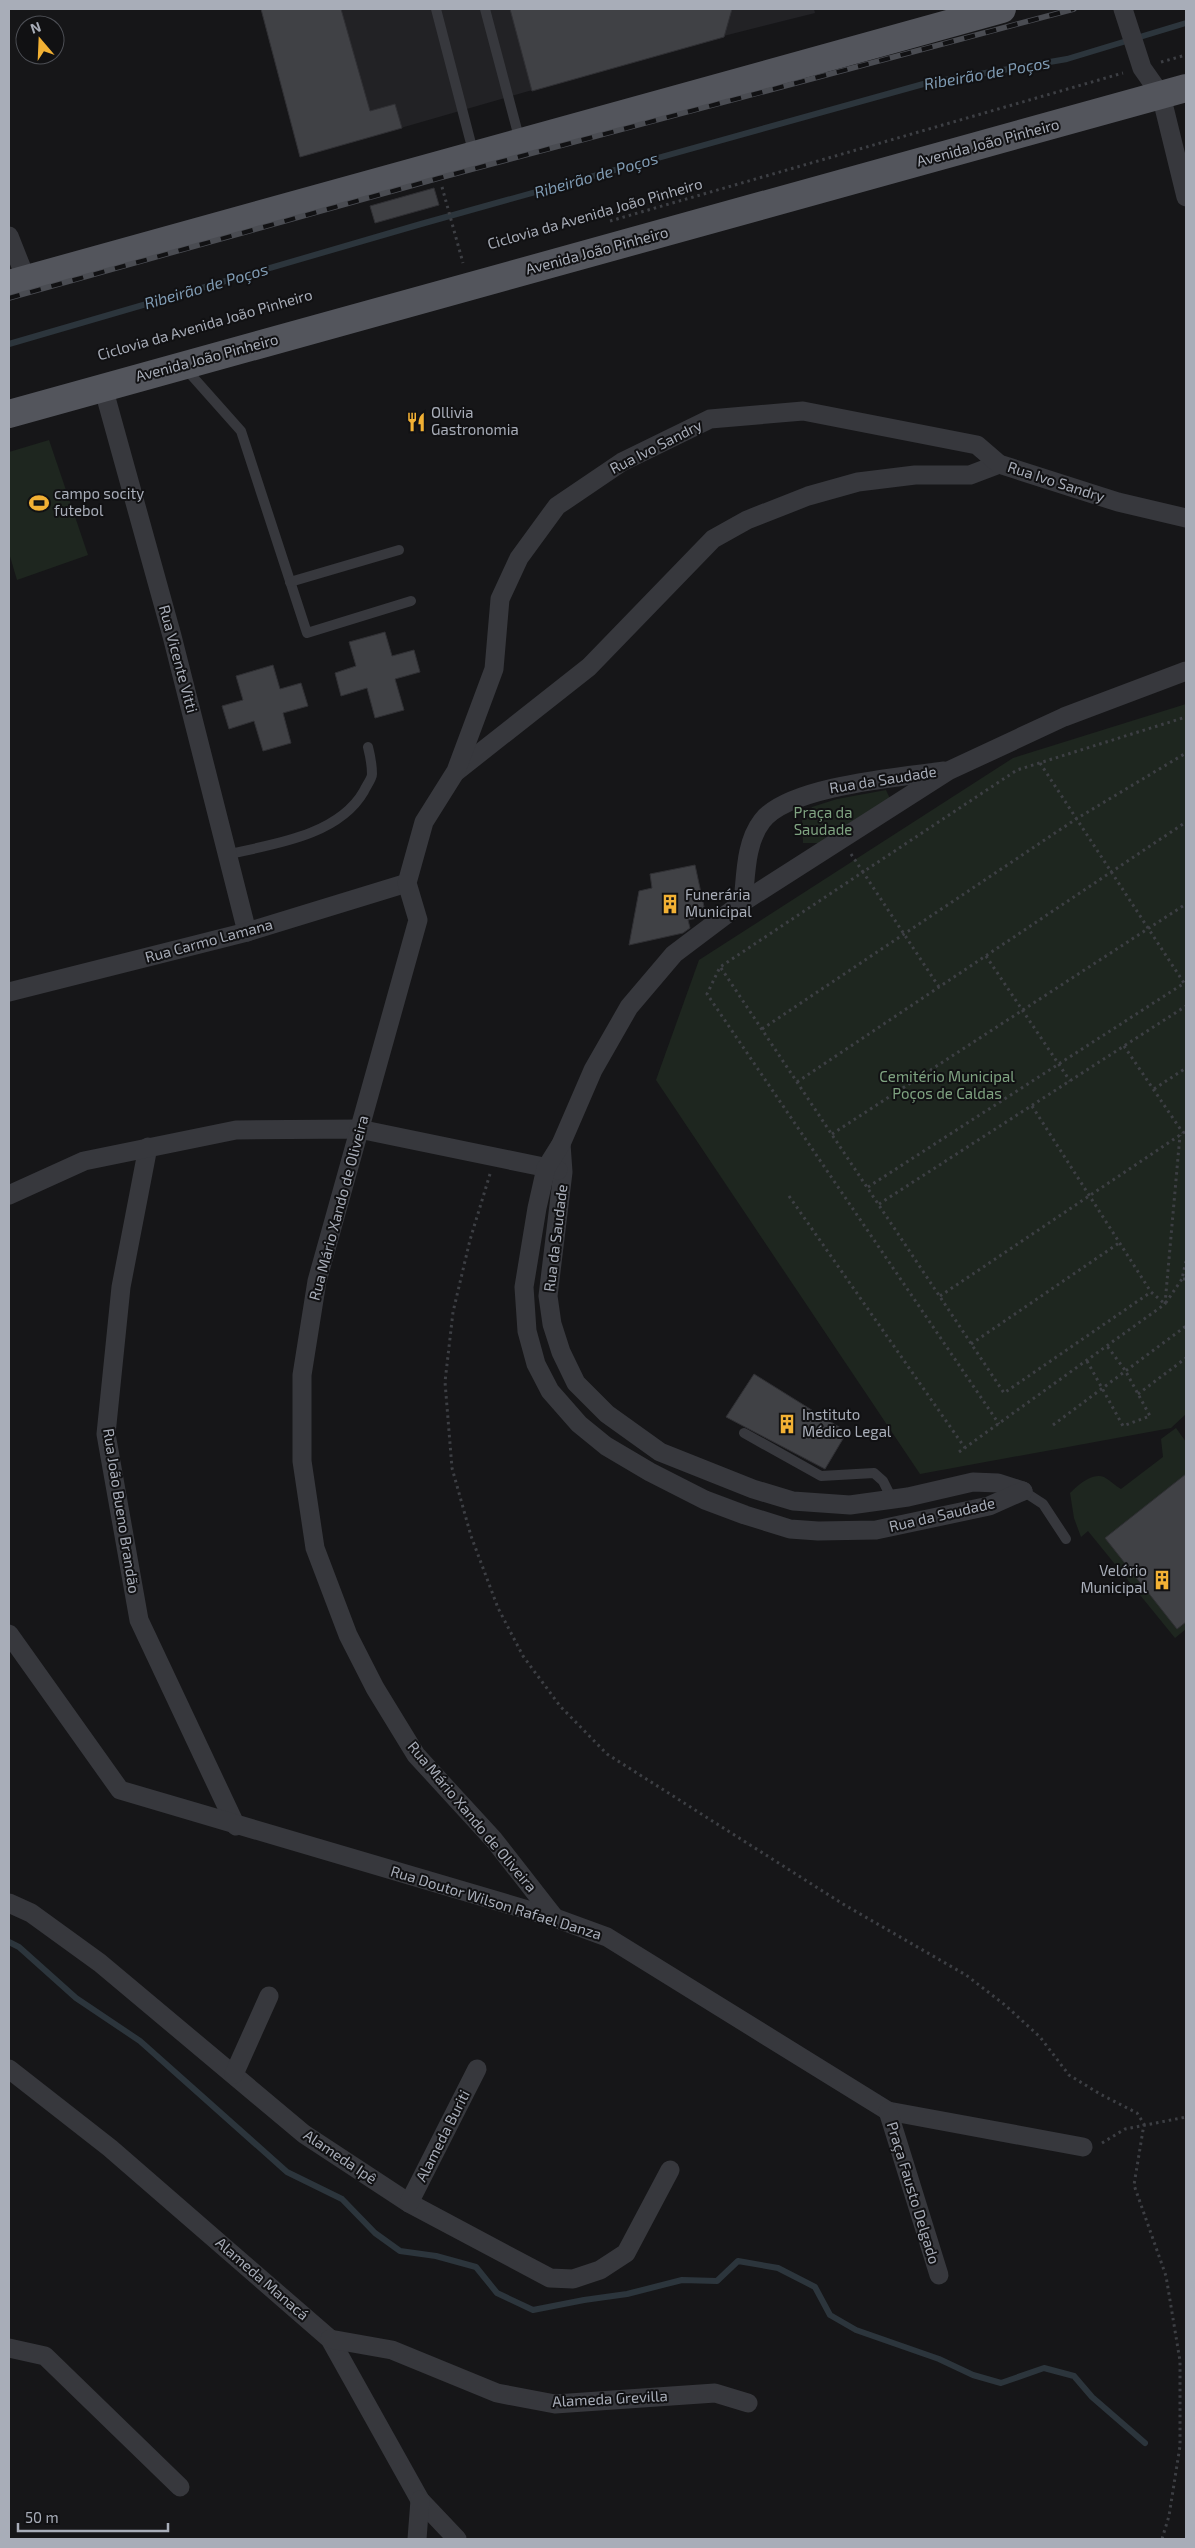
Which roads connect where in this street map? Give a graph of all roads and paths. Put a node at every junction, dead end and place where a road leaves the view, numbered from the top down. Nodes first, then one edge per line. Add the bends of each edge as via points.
1 (436, 9) edge
2 (485, 9) edge
3 (1002, 9) edge
4 (1123, 9) edge
5 (1186, 55) edge
6 (1142, 68) junction
7 (1174, 91) edge
8 (520, 142) junction
9 (474, 155) junction
10 (439, 178) dead end
11 (1186, 197) edge
12 (606, 222) dead end
13 (9, 236) edge
14 (472, 261) dead end
15 (462, 263) junction
16 (453, 266) dead end
17 (17, 282) edge
18 (183, 365) junction
19 (103, 387) junction
20 (9, 414) edge
21 (999, 464) junction
22 (1186, 518) edge
23 (399, 550) dead end
24 (290, 582) junction
25 (411, 601) dead end
26 (1186, 671) edge
27 (1186, 717) edge
28 (368, 747) dead end
29 (1186, 754) edge
30 (1040, 763) junction
31 (456, 771) junction
32 (948, 771) junction
33 (1076, 819) junction
34 (1186, 822) edge
35 (842, 839) junction
36 (229, 854) junction
37 (1110, 871) junction
38 (863, 872) junction
39 (407, 884) junction
40 (743, 902) junction
41 (1186, 904) edge
42 (1148, 928) junction
43 (247, 932) junction
44 (904, 934) junction
45 (986, 956) junction
46 (720, 967) junction
47 (1185, 983) edge
48 (939, 987) junction
49 (9, 992) edge
50 (1186, 1006) edge
51 (1022, 1011) junction
52 (762, 1028) junction
53 (1124, 1046) junction
54 (1058, 1065) junction
55 (1186, 1068) edge
56 (1070, 1081) junction
57 (798, 1082) junction
58 (1154, 1089) junction
59 (1032, 1106) junction
60 (359, 1129) junction
61 (1183, 1133) edge
62 (832, 1134) junction
63 (148, 1147) junction
64 (495, 1157) junction
65 (554, 1170) junction
66 (868, 1187) junction
67 (9, 1195) edge
68 (790, 1196) dead end
69 (1088, 1196) junction
70 (879, 1204) junction
71 (1119, 1243) junction
72 (1186, 1261) edge
73 (1184, 1279) edge
74 (1151, 1292) junction
75 (940, 1296) junction
76 (1165, 1304) junction
77 (1186, 1326) edge
78 (971, 1344) junction
79 (1107, 1346) junction
80 (1186, 1358) edge
81 (1087, 1361) junction
82 (1125, 1370) junction
83 (1102, 1387) junction
84 (1138, 1394) junction
85 (999, 1424) junction
86 (1053, 1425) dead end
87 (744, 1433) dead end
88 (965, 1448) junction
89 (960, 1452) dead end
90 (1023, 1491) junction
91 (985, 1494) junction
92 (892, 1499) junction
93 (1066, 1539) dead end
94 (9, 1634) edge
95 (236, 1826) junction
96 (9, 1903) edge
97 (554, 1918) junction
98 (269, 1996) dead end
99 (9, 2069) edge
100 (477, 2069) dead end
101 (234, 2074) junction
102 (888, 2111) junction
103 (1186, 2117) edge
104 (1144, 2124) junction
105 (1083, 2148) joint
106 (670, 2170) dead end
107 (410, 2203) junction
108 (939, 2275) dead end
109 (330, 2339) junction
110 (9, 2348) edge
111 (748, 2403) dead end
112 (180, 2487) dead end
113 (420, 2500) junction
114 (417, 2539) edge
115 (457, 2539) edge
116 (1162, 2539) edge

1 - 9 lane
2 - 8 lane
3 - 8 main road
4 - 6 street
5 - 6 path, Ciclovia da Avenida João Pinheiro
6 - 7 street
6 - 12 path, Ciclovia da Avenida João Pinheiro
7 - 11 street
7 - 18 main road, Avenida João Pinheiro
8 - 9 main road
9 - 17 main road
10 - 15 path
13 - 17 street
14 - 15 path, Ciclovia da Avenida João Pinheiro
15 - 16 path, Ciclovia da Avenida João Pinheiro
18 - 19 main road, Avenida João Pinheiro
18 - 24 lane via 241,431
19 - 20 main road, Avenida João Pinheiro
19 - 36 street, Rua Vicente Vitti
21 - 22 street, Rua Ivo Sandry via 1118,502
21 - 31 street via 970,474 915,475 858,482 808,496 747,520 713,539 589,668
21 - 31 street, Rua Ivo Sandry via 977,445 804,411 710,419 622,462 556,506 519,558 500,599 494,669
23 - 24 lane
24 - 25 lane via 307,633
26 - 32 street, Rua da Saudade via 1064,717
27 - 30 path
28 - 36 lane via 372,775 358,800 340,818 312,832
29 - 33 path
30 - 33 path
30 - 38 path via 1017,770
31 - 39 street via 424,822
32 - 35 street, Rua da Saudade
32 - 40 street, Rua da Saudade via 821,790 787,803 762,820 751,841
33 - 37 path
33 - 44 path
34 - 37 path
35 - 38 path
35 - 40 street, Rua da Saudade
36 - 43 street, Rua Vicente Vitti
37 - 42 path
37 - 45 path
38 - 44 path
38 - 46 path
39 - 43 street, Rua Carmo Lamana
39 - 60 street, Rua Mário Xando de Oliveira via 418,920
40 - 65 street, Rua da Saudade via 674,954 629,1007 593,1070 561,1144
41 - 42 path
42 - 47 path
42 - 51 path
43 - 49 street, Rua Carmo Lamana
44 - 48 path
44 - 52 path
45 - 48 path
45 - 51 path
46 - 52 path
46 - 85 path via 706,994
47 - 54 path
48 - 57 path
50 - 53 path
51 - 54 path
51 - 62 path
52 - 57 path
53 - 56 path
53 - 58 path
54 - 56 path
54 - 66 path
55 - 58 path
56 - 59 path
57 - 62 path
58 - 61 path
59 - 69 path
59 - 70 path
60 - 63 street via 236,1130
60 - 64 street
60 - 97 street, Rua Mário Xando de Oliveira via 317,1280 302,1375 302,1461 315,1548 348,1635 375,1688 416,1754 494,1840
61 - 69 path
61 - 76 path
62 - 66 path
63 - 67 street via 84,1161
63 - 95 street, Rua João Bueno Brandão via 121,1287 106,1434 139,1620
64 - 65 street
64 - 104 path via 453,1312 445,1382 452,1468 471,1536 498,1608 522,1656 560,1706 607,1754 843,1904 966,1975 1040,2037 1069,2074 1137,2113
65 - 91 street, Rua da Saudade via 524,1287 527,1331 536,1364 550,1392 579,1424 606,1446 705,1500 790,1529 876,1530
65 - 92 street, Rua da Saudade via 548,1296 552,1324 576,1383 607,1414 660,1452 753,1489 793,1501 841,1504
66 - 70 path
68 - 88 path
69 - 71 path
69 - 75 path
70 - 75 path
71 - 74 path
71 - 78 path
72 - 73 path
73 - 76 path
74 - 76 path
74 - 78 path via 1004,1393
75 - 78 path
76 - 79 path
77 - 82 path
79 - 81 path
79 - 82 path
80 - 84 path
81 - 83 path
81 - 85 path
82 - 83 path
82 - 84 path
83 - 84 path via 1123,1426 1150,1416
83 - 86 path
85 - 88 path
87 - 92 lane via 821,1476 874,1472
88 - 89 path
90 - 91 street, Rua da Saudade
90 - 91 street, Rua da Saudade via 998,1483
90 - 93 lane via 1043,1504
91 - 92 street, Rua da Saudade
94 - 95 street, Rua Doutor Wilson Rafael Danza via 120,1790
95 - 97 street, Rua Doutor Wilson Rafael Danza
96 - 101 street, Alameda Ipê via 31,1914 100,1963
97 - 102 street, Rua Doutor Wilson Rafael Danza via 607,1936
98 - 101 street
99 - 109 street, Alameda Manacá via 110,2148
100 - 107 street, Alameda Buriti
101 - 107 street, Alameda Ipê via 304,2134
102 - 105 street, Rua Doutor Wilson Rafael Danza
102 - 108 street, Praça Fausto Delgado
103 - 104 path
104 - 105 path via 1125,2130 1092,2149
104 - 116 path via 1134,2185 1166,2276 1180,2361 1180,2446 1170,2516
106 - 107 street, Alameda Ipê via 626,2253 600,2270 573,2278 550,2278
109 - 111 street, Alameda Grevilla via 392,2350 497,2394 555,2404 715,2393
109 - 113 street, Alameda Manacá
110 - 112 street via 45,2356
113 - 114 street
113 - 115 street, Alameda Manacá

